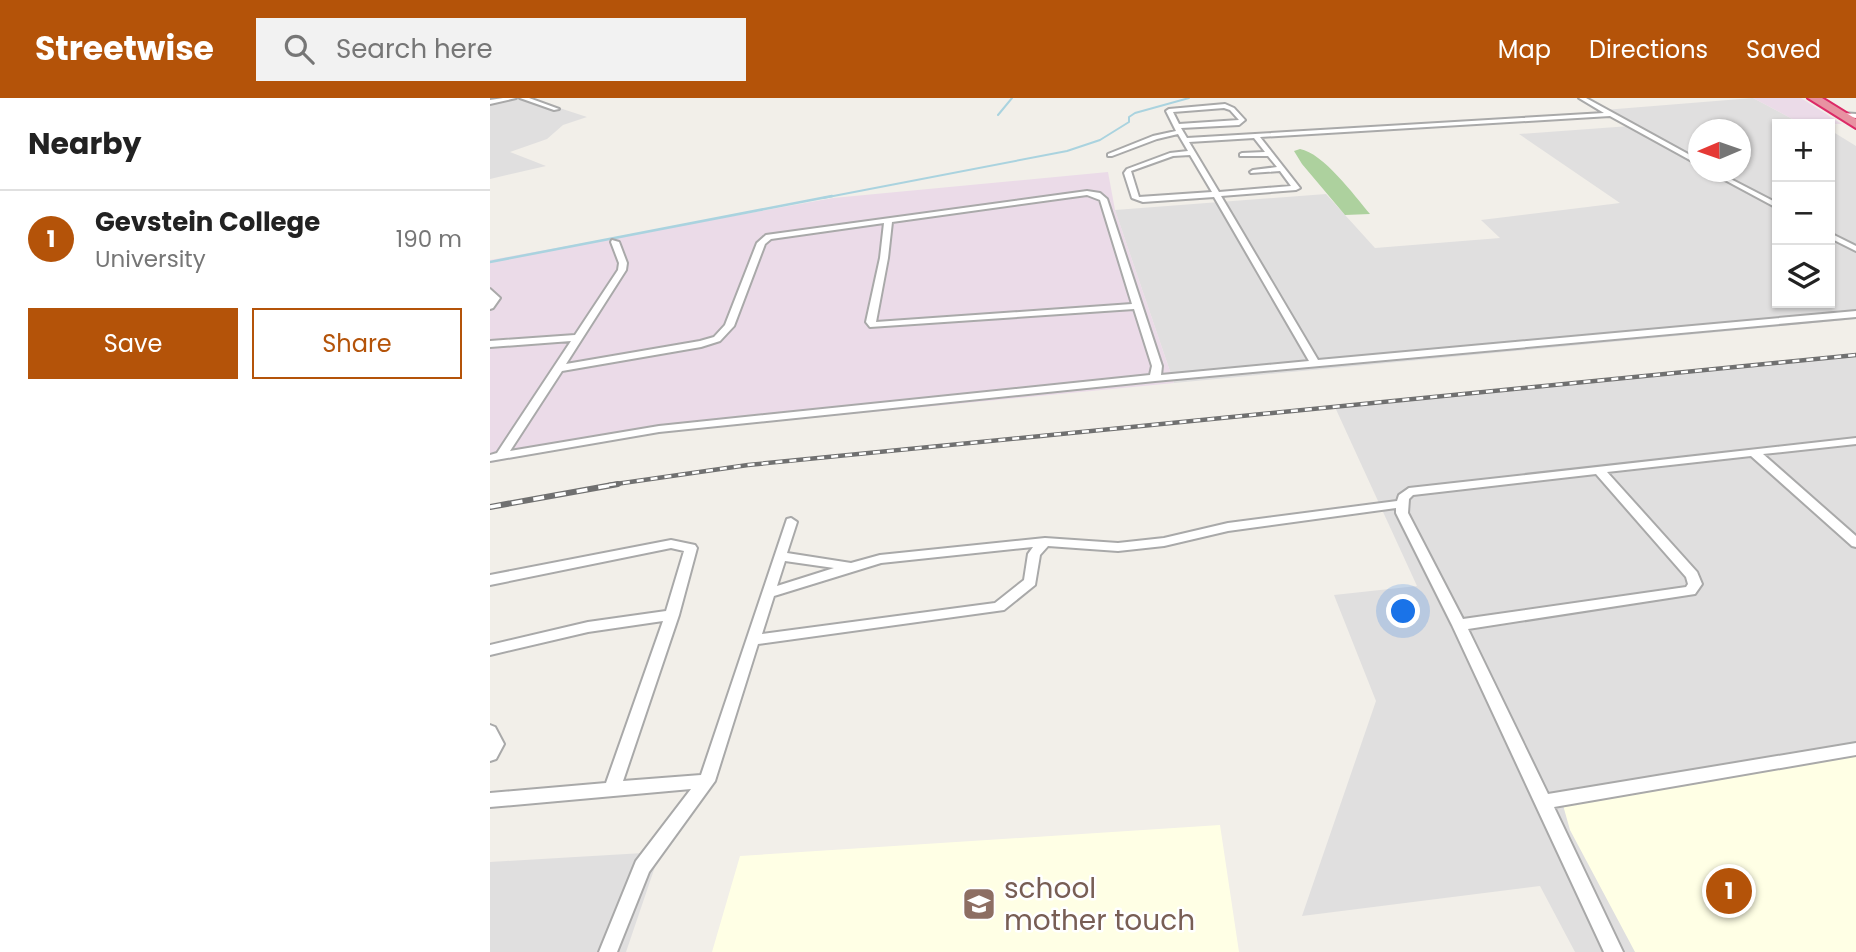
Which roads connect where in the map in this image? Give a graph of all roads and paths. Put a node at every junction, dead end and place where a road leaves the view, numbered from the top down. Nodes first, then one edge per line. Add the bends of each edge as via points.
1 (513, 98) edge
2 (523, 98) edge
3 (1582, 98) edge
4 (1814, 98) edge
5 (1823, 98) edge
6 (490, 102) edge
7 (556, 109) dead end
8 (1611, 114) junction
9 (1852, 117) edge
10 (1180, 133) junction
11 (1255, 135) junction
12 (1192, 153) junction
13 (1269, 154) junction
14 (1110, 155) dead end
15 (1242, 155) dead end
16 (1688, 157) edge
17 (1280, 169) junction
18 (1253, 172) dead end
19 (1732, 182) edge
20 (1215, 194) junction
21 (1772, 203) edge
22 (888, 220) junction
23 (1835, 238) edge
24 (615, 242) dead end
25 (1856, 249) edge
26 (490, 292) edge
27 (490, 306) edge
28 (1139, 306) junction
29 (1856, 314) edge
30 (577, 338) junction
31 (490, 344) edge
32 (1315, 363) junction
33 (559, 368) junction
34 (1154, 378) junction
35 (1856, 441) edge
36 (1755, 452) junction
37 (495, 457) edge
38 (1600, 471) junction
39 (1401, 505) junction
40 (791, 522) dead end
41 (1045, 542) junction
42 (1856, 542) edge
43 (780, 556) junction
44 (855, 567) junction
45 (490, 580) edge
46 (768, 593) junction
47 (672, 615) junction
48 (1459, 625) junction
49 (753, 640) junction
50 (490, 650) edge
51 (490, 731) edge
52 (1856, 749) edge
53 (490, 754) edge
54 (707, 781) junction
55 (612, 789) junction
56 (490, 800) edge
57 (1544, 802) junction
58 (608, 952) edge
59 (1614, 952) edge

1 - 6 street
2 - 7 street
3 - 8 street
4 - 9 highway
5 - 9 highway
8 - 11 street
8 - 16 street
10 - 10 street via 1169,111 1224,106 1242,120
10 - 11 street
10 - 12 street
10 - 14 street via 1155,136
11 - 13 street
12 - 20 street
12 - 20 street via 1172,154 1129,170 1136,198
13 - 15 street
13 - 17 street
17 - 18 street
17 - 20 street via 1296,188
19 - 21 street
20 - 32 street
22 - 28 street via 1097,195 1103,199
22 - 28 street via 873,325
22 - 33 street via 764,239 729,326 717,339
23 - 25 street
24 - 30 street via 622,270
26 - 27 street via 496,298
28 - 34 street via 1157,366
29 - 32 street
30 - 31 street
30 - 33 street
32 - 34 street
33 - 37 street
34 - 37 street via 659,429
35 - 36 street
36 - 38 street
36 - 42 street
38 - 39 street via 1409,492
38 - 48 street via 1692,575 1695,584 1690,591
39 - 41 street via 1228,527 1118,547
39 - 48 street
40 - 43 street
41 - 44 street via 880,559
41 - 49 street via 1034,554 1030,582 999,607
43 - 44 street
43 - 46 street
44 - 46 street
45 - 47 street via 671,544 691,548
46 - 49 street
47 - 50 street via 588,627
47 - 55 street
48 - 57 street
49 - 54 street
51 - 53 street via 496,744
52 - 57 street
54 - 55 street
54 - 58 street via 642,867
55 - 56 street
57 - 59 street

